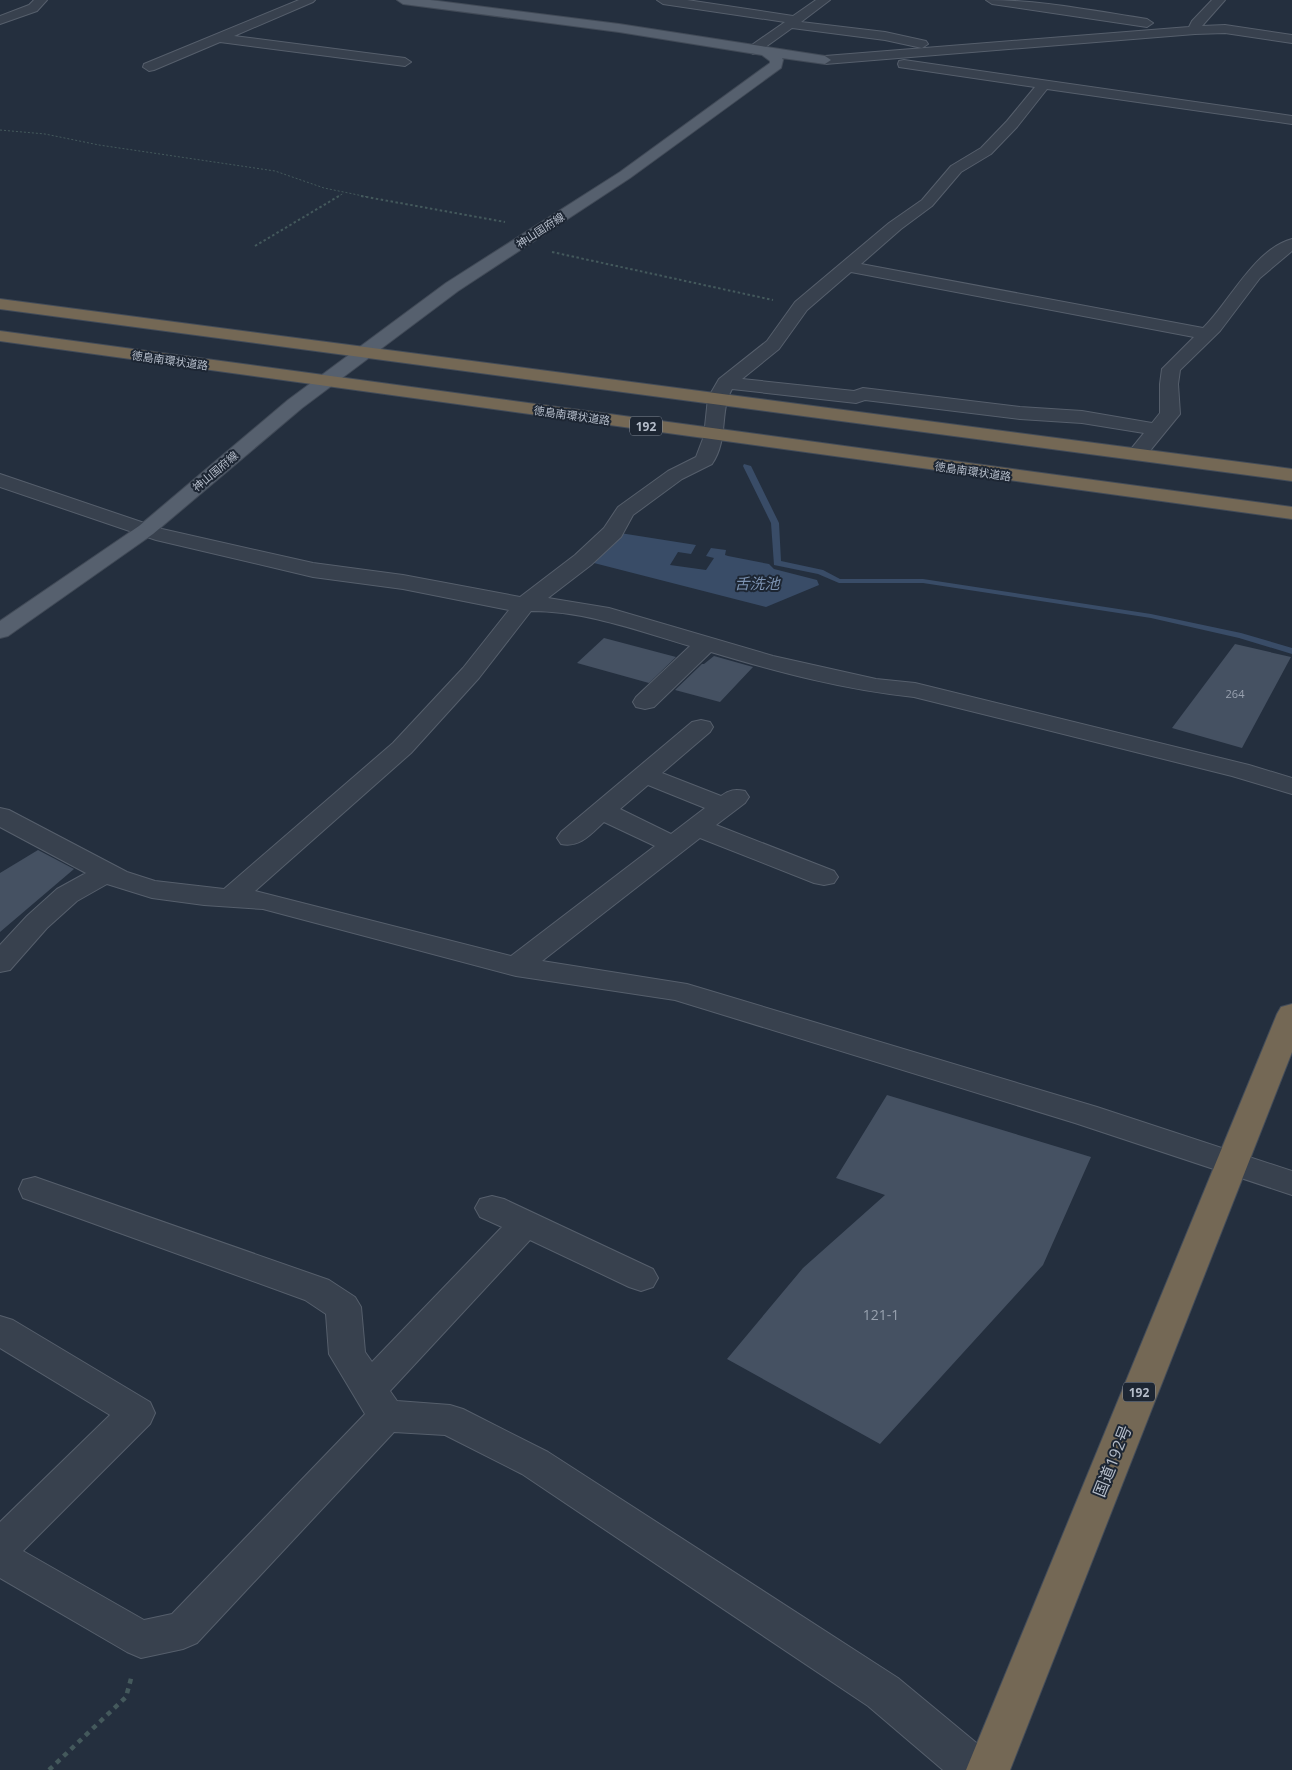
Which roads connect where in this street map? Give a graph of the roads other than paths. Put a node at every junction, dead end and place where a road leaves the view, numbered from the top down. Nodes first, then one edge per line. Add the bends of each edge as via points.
1 (41, 0) edge
2 (309, 0) edge
3 (403, 0) edge
4 (663, 0) edge
5 (824, 0) edge
6 (992, 0) edge
7 (1219, 0) edge
8 (0, 20) edge
9 (793, 22) junction
10 (1195, 30) junction
11 (220, 38) junction
12 (1292, 39) edge
13 (759, 51) junction
14 (913, 53) junction
15 (864, 57) junction
16 (825, 60) junction
17 (405, 62) dead end
18 (776, 65) junction
19 (149, 67) dead end
20 (1044, 84) junction
21 (1292, 120) edge
22 (1292, 244) edge
23 (848, 266) junction
24 (0, 304) edge
25 (1206, 334) junction
26 (0, 336) edge
27 (364, 352) junction
28 (326, 380) junction
29 (722, 391) junction
30 (1157, 430) junction
31 (714, 436) junction
32 (1137, 454) junction
33 (1292, 475) edge
34 (0, 480) edge
35 (1292, 513) edge
36 (146, 530) junction
37 (525, 604) junction
38 (0, 631) edge
39 (706, 644) junction
40 (646, 702) dead end
41 (701, 727) dead end
42 (645, 775) junction
43 (1292, 786) edge
44 (602, 811) junction
45 (0, 816) edge
46 (697, 827) junction
47 (570, 838) dead end
48 (673, 846) junction
49 (107, 872) junction
50 (824, 877) dead end
51 (230, 898) junction
52 (0, 963) edge
53 (516, 967) junction
54 (1292, 1014) edge
55 (1231, 1162) junction
56 (1292, 1183) edge
57 (35, 1189) dead end
58 (492, 1208) dead end
59 (525, 1224) junction
60 (642, 1278) dead end
61 (0, 1330) edge
62 (377, 1402) junction
63 (0, 1548) edge
64 (0, 1558) edge
65 (976, 1770) edge
66 (988, 1770) edge

1 - 8 street via 33,8
2 - 11 street
3 - 13 main road via 619,28
4 - 9 street
5 - 9 street
6 - 10 street
7 - 10 street via 1196,24
9 - 13 street
9 - 14 street via 922,44 909,49
10 - 12 street via 1225,30
10 - 14 street
11 - 17 street
11 - 19 street
13 - 16 main road
13 - 18 main road via 773,56 777,60
14 - 15 street
15 - 16 street
15 - 20 street
16 - 18 main road
18 - 27 main road, 神山国府線 via 625,175 452,287
20 - 21 street
20 - 23 street via 986,151 956,169 927,203 894,226
22 - 25 street via 1254,274
23 - 25 street
23 - 29 street via 801,306 773,345
24 - 27 highway
25 - 30 street via 1171,369 1170,414
26 - 28 highway, 徳島南環状道路 / 192
27 - 28 main road, 神山国府線
27 - 29 highway
28 - 31 highway, 徳島南環状道路 / 192
28 - 36 main road, 神山国府線
29 - 30 street via 856,397 863,394 1082,418
29 - 31 street
29 - 32 highway
30 - 32 street
31 - 35 highway, 徳島南環状道路 / 192
31 - 37 street via 705,460 675,475 625,511 613,532
32 - 33 highway
34 - 36 street
36 - 37 street via 314,570
36 - 38 main road, 神山国府線
37 - 39 street via 546,604 600,613
37 - 51 street via 471,673 402,748
39 - 40 street
39 - 43 street via 768,662 876,686 915,690 1240,770
41 - 42 street
42 - 44 street
42 - 46 street via 730,801
44 - 47 street
44 - 48 street
45 - 49 street
46 - 48 street
46 - 50 street
48 - 53 street
49 - 51 street via 152,889
49 - 52 street via 66,895
51 - 53 street via 262,900
53 - 55 street via 677,991
54 - 55 highway, 国道192号 / 192
55 - 56 street
55 - 66 highway, 国道192号 / 192
57 - 62 street via 317,1290 343,1307 347,1354
58 - 59 street
59 - 60 street
59 - 62 street
61 - 63 street via 137,1413
62 - 64 street via 183,1630 141,1639
62 - 65 street via 450,1420 535,1463 883,1692

